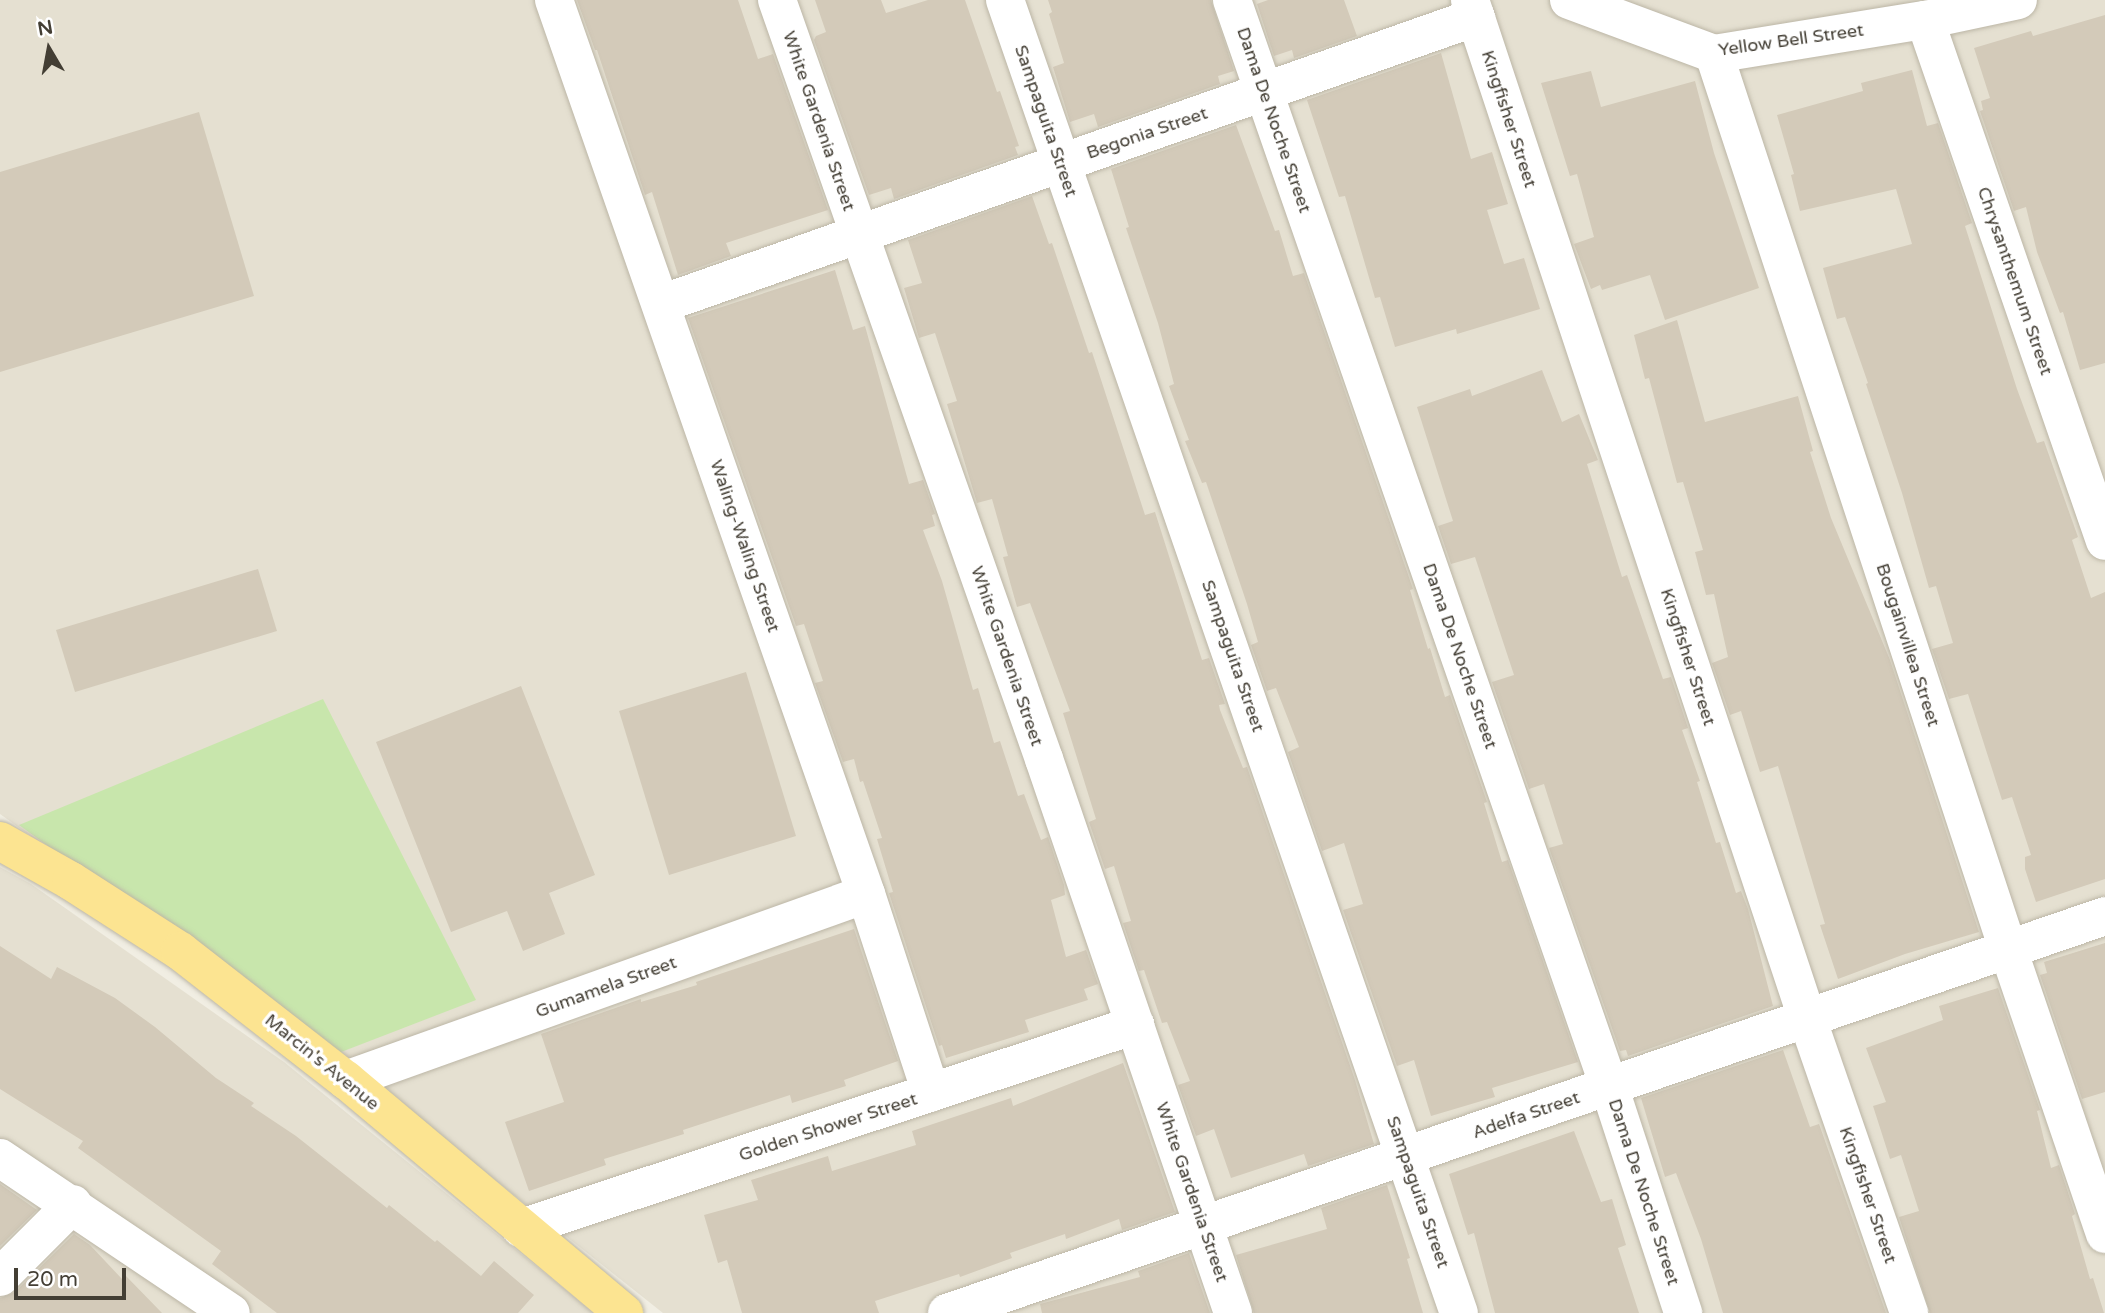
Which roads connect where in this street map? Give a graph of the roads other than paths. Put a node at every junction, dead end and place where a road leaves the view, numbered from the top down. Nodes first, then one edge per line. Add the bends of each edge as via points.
1 (554, 0) edge
2 (777, 0) edge
3 (1005, 0) edge
4 (1232, 0) edge
5 (1569, 0) edge
6 (2018, 0) edge
7 (1473, 9) edge
8 (1925, 20) junction
9 (1714, 54) junction
10 (1264, 92) junction
11 (1061, 163) junction
12 (859, 235) junction
13 (661, 304) junction
14 (2105, 541) edge
15 (0, 841) edge
16 (866, 894) junction
17 (2105, 916) edge
18 (2008, 949) junction
19 (1807, 1018) junction
20 (1135, 1025) junction
21 (346, 1080) junction
22 (1609, 1086) junction
23 (931, 1093) junction
24 (1406, 1155) junction
25 (0, 1158) edge
26 (73, 1204) junction
27 (1202, 1225) junction
28 (522, 1228) junction
29 (2105, 1234) edge
30 (0, 1277) edge
31 (209, 1307) edge
32 (624, 1313) edge
33 (947, 1313) edge
34 (1233, 1313) edge
35 (1459, 1313) edge
36 (1683, 1313) edge
37 (1909, 1313) edge

1 - 13 street, Waling-Waling Street
2 - 12 street, White Gardenia Street
3 - 11 street, Sampaguita Street
4 - 10 street, Dama De Noche Street
5 - 9 street, Yellow Bell Street
6 - 8 street, Yellow Bell Street
7 - 10 street, Begonia Street
7 - 19 street, Kingfisher Street
8 - 9 street, Yellow Bell Street
8 - 14 street, Chrysanthemum Street
9 - 18 street, Bougainvillea Street
10 - 11 street, Begonia Street
10 - 22 street, Dama De Noche Street
11 - 12 street, Begonia Street
11 - 24 street, Sampaguita Street
12 - 13 street, Begonia Street
12 - 20 street, White Gardenia Street
13 - 16 street, Waling-Waling Street
15 - 21 main road, Marcin's Avenue via 180,951
16 - 21 street, Gumamela Street
16 - 23 street, Waling-Waling Street
17 - 18 street, Adelfa Street
18 - 19 street, Adelfa Street
18 - 29 street, Bougainvillea Street
19 - 22 street, Adelfa Street
19 - 37 street, Kingfisher Street
20 - 23 street, Golden Shower Street
20 - 27 street, White Gardenia Street
21 - 28 main road, Marcin's Avenue
22 - 24 street, Adelfa Street
22 - 36 street, Dama De Noche Street
23 - 28 street, Golden Shower Street
24 - 27 street, Adelfa Street
24 - 35 street, Sampaguita Street
25 - 26 street
26 - 30 street
26 - 31 street
27 - 33 street, Adelfa Street
27 - 34 street, White Gardenia Street
28 - 32 main road, Marcin's Avenue

